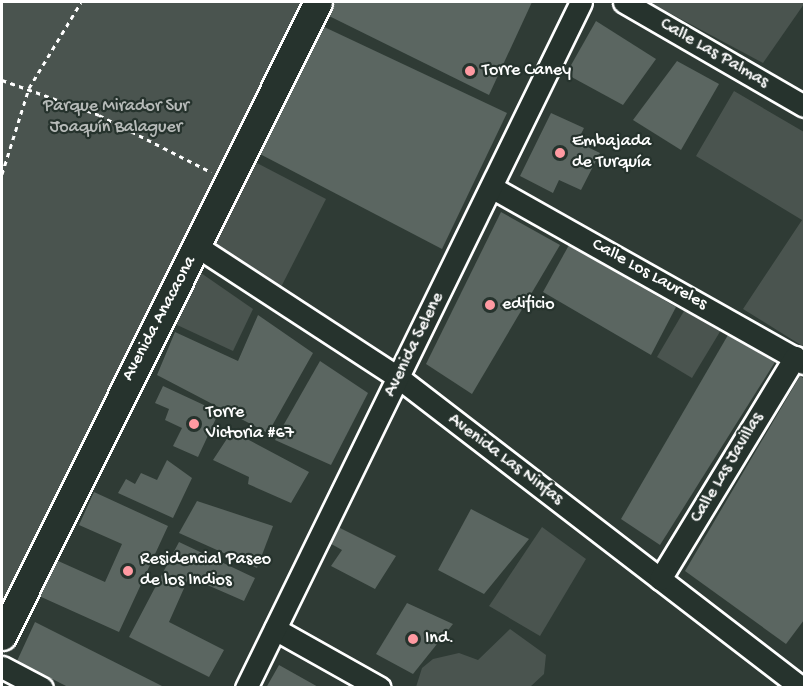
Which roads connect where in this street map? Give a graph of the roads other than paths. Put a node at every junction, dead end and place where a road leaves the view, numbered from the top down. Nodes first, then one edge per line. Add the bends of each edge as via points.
1 (318, 2) edge
2 (581, 2) edge
3 (624, 2) edge
4 (804, 106) edge
5 (493, 188) junction
6 (198, 247) junction
7 (800, 360) edge
8 (399, 378) junction
9 (660, 579) junction
10 (275, 629) junction
11 (2, 636) edge
12 (2, 667) edge
13 (42, 687) edge
14 (246, 687) edge
15 (380, 687) edge
16 (802, 687) edge

1 - 6 main road, Avenida Anacaona
2 - 5 street, Avenida Selene
3 - 4 street, Calle Las Palmas
5 - 7 street, Calle Los Laureles
5 - 8 street, Avenida Selene
6 - 8 street, Avenida Las Ninfas
6 - 11 main road, Avenida Anacaona
7 - 9 street, Calle Las Javillas
8 - 9 street, Avenida Las Ninfas
8 - 10 street, Avenida Selene
9 - 16 street, Avenida Las Ninfas
10 - 14 street, Avenida Selene
10 - 15 street
12 - 13 street

